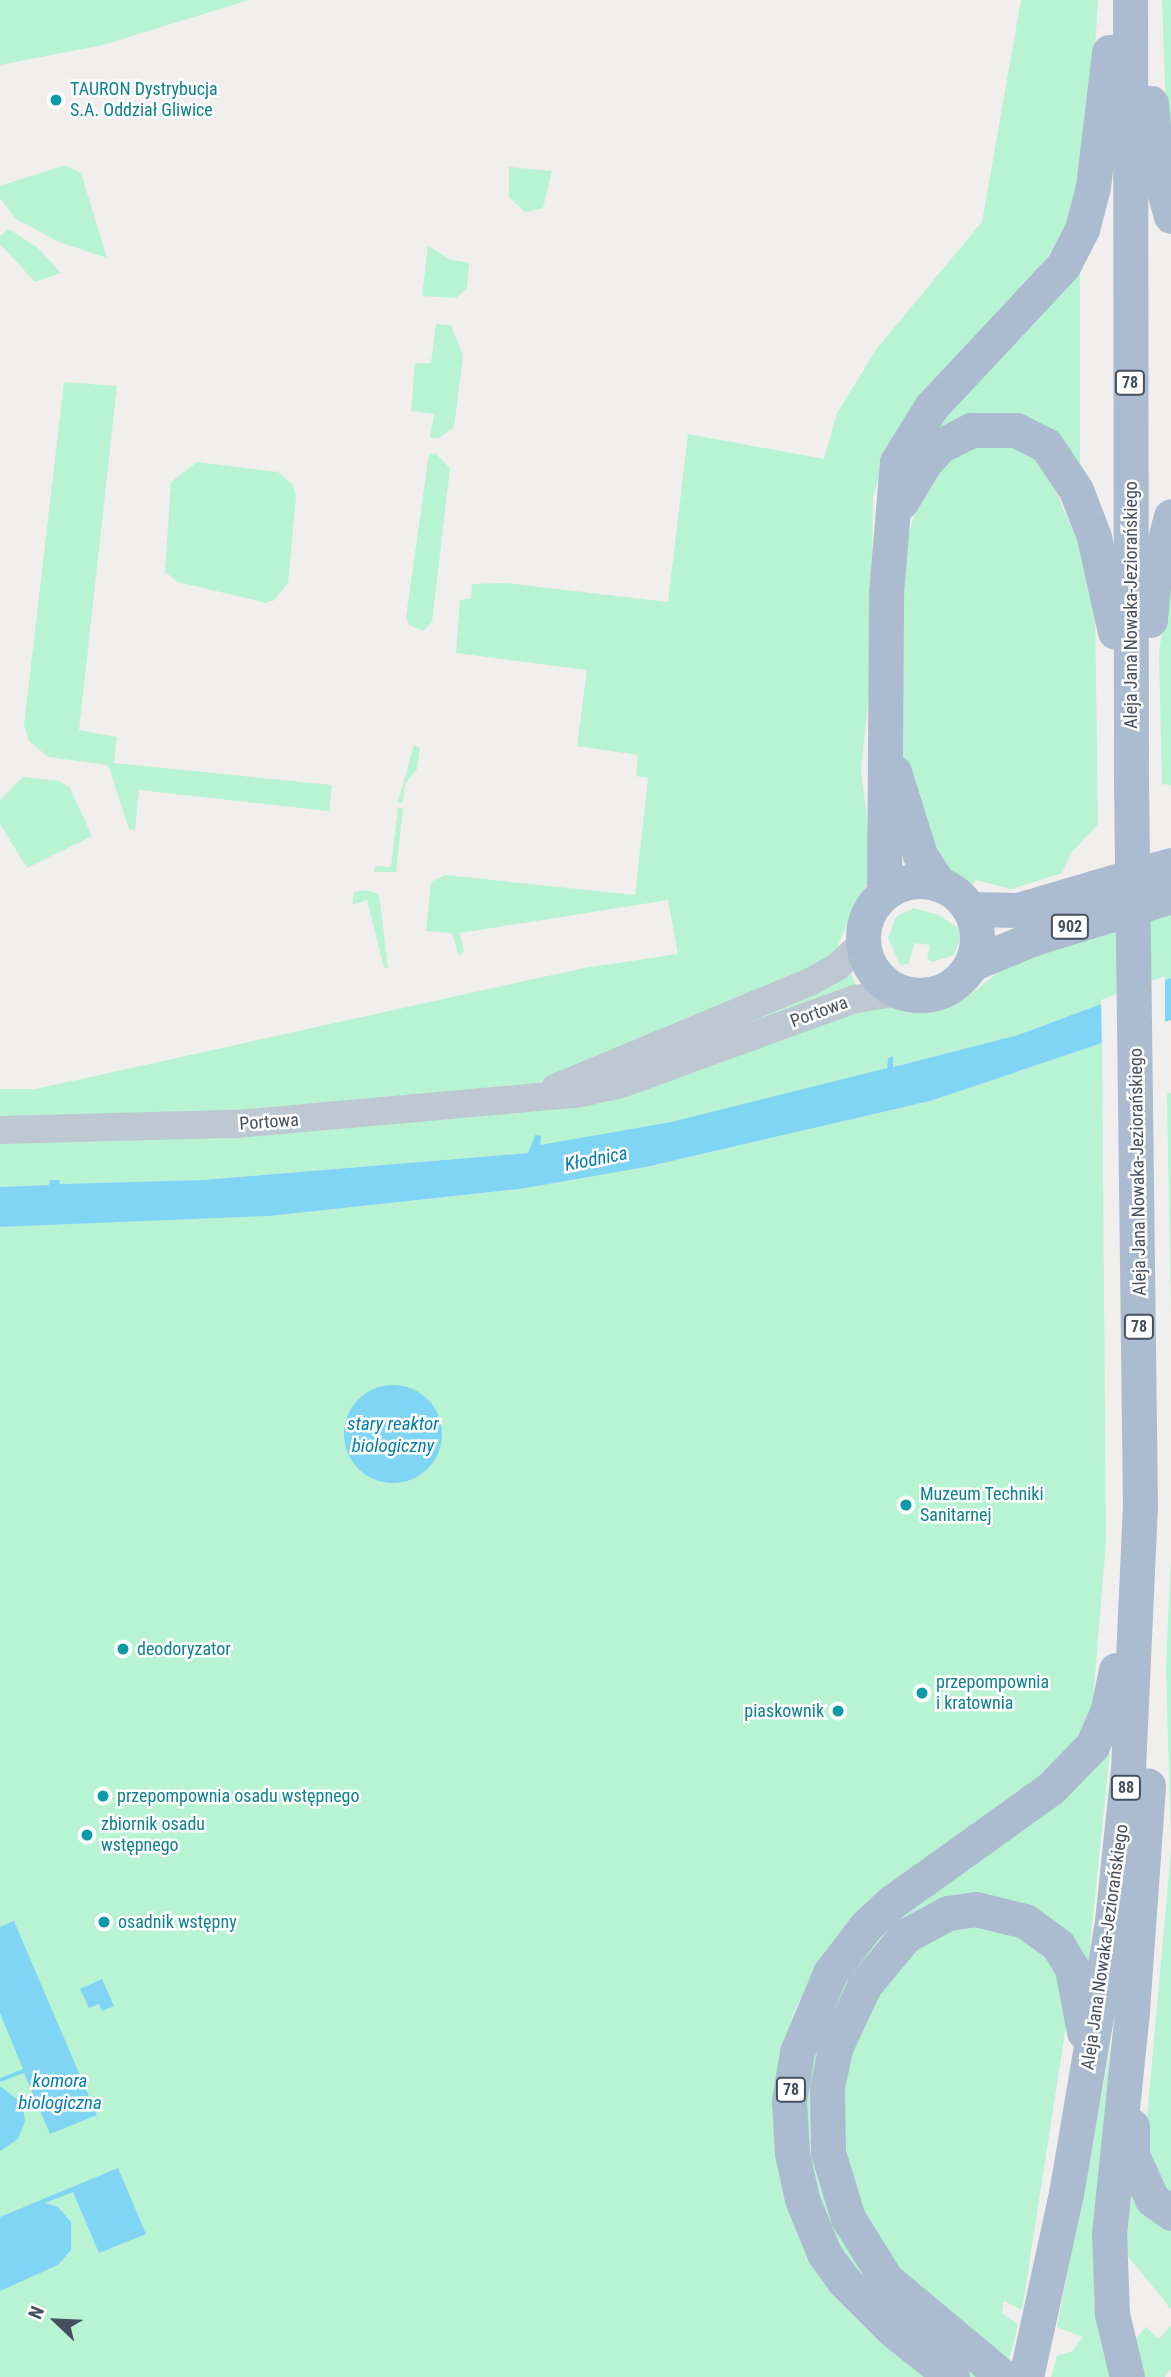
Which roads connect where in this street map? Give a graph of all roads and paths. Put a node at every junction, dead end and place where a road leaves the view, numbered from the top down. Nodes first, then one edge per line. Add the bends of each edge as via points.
1 (1114, 0) edge
2 (1130, 0) edge
3 (1146, 0) edge
4 (1171, 216) edge
5 (1171, 516) edge
6 (892, 521) junction
7 (885, 742) junction
8 (1131, 795) junction
9 (1171, 865) edge
10 (939, 884) junction
11 (884, 894) junction
12 (1171, 896) edge
13 (970, 909) junction
14 (863, 943) junction
15 (971, 964) junction
16 (901, 992) junction
17 (537, 1097) junction
18 (0, 1130) edge
19 (1140, 1507) junction
20 (1132, 2010) junction
21 (1089, 2066) junction
22 (1171, 2213) edge
23 (951, 2377) edge
24 (1003, 2377) edge
25 (1026, 2377) edge
26 (1127, 2377) edge

1 - 6 main road via 1104,116 1082,229 1063,266 1036,300 931,407 912,434 897,462
2 - 8 main road, Aleja Jana Nowaka-Jeziorańskiego / 78
3 - 4 main road via 1156,162
5 - 8 main road via 1153,585
6 - 7 main road
6 - 8 main road via 925,462 954,437 996,427 1016,430 1046,445 1076,490 1106,584
7 - 10 main road via 920,855
7 - 11 main road
8 - 19 main road, Aleja Jana Nowaka-Jeziorańskiego / 78 via 1139,1147
9 - 13 main road, 902 via 1018,910
10 - 11 main road via 911,883
10 - 13 main road
11 - 14 main road via 868,916
12 - 15 main road, 902 via 1034,938
13 - 15 main road via 977,946
14 - 16 main road via 869,964 882,981
14 - 17 street, Portowa via 837,967 810,982
15 - 16 main road, 902 via 945,989 928,995
16 - 17 street, Portowa via 855,999 621,1084
17 - 18 street, Portowa via 237,1124
19 - 20 main road, 78 via 1151,1550 1150,1721
19 - 21 main road, Aleja Jana Nowaka-Jeziorańskiego / 88 via 1128,1769 1112,1921
19 - 23 main road, 78 via 1107,1713 1092,1746 1050,1789 892,1902 866,1926 830,1973 797,2052 789,2101 792,2152 802,2199 824,2253 844,2281 893,2330
20 - 22 main road via 1132,2155 1152,2199
20 - 26 main road, 78 via 1108,2263 1112,2314
21 - 24 main road via 1072,1968 1058,1945 1025,1921 976,1909 948,1913 905,1936 864,1986 835,2048 827,2087 828,2152 848,2218 886,2279
21 - 25 main road, Aleja Jana Nowaka-Jeziorańskiego / 88

